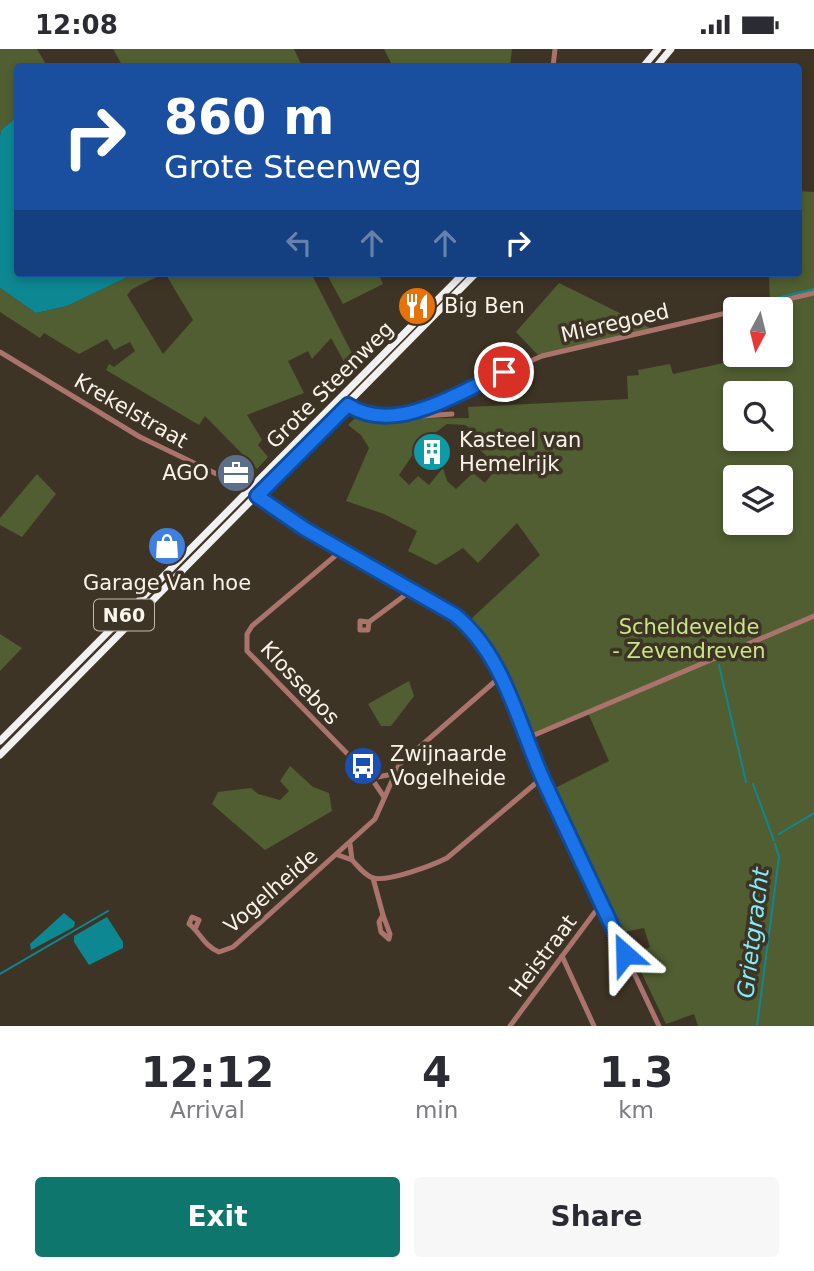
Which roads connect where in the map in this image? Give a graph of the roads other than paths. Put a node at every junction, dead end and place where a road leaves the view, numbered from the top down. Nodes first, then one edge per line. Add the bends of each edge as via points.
1 (658, 49) edge
2 (671, 49) edge
3 (646, 63) edge
4 (659, 63) edge
5 (460, 277) edge
6 (473, 277) edge
7 (814, 293) edge
8 (793, 298) edge
9 (723, 314) edge
10 (0, 352) edge
11 (348, 405) junction
12 (420, 409) junction
13 (452, 414) dead end
14 (250, 490) junction
15 (257, 496) junction
16 (341, 551) junction
17 (412, 590) junction
18 (814, 616) edge
19 (369, 622) dead end
20 (500, 677) junction
21 (526, 739) junction
22 (0, 741) edge
23 (0, 755) edge
24 (393, 774) junction
25 (542, 778) junction
26 (372, 779) junction
27 (384, 797) junction
28 (350, 843) junction
29 (337, 855) junction
30 (352, 860) junction
31 (373, 878) junction
32 (603, 907) junction
33 (383, 915) dead end
34 (196, 927) dead end
35 (562, 957) junction
36 (510, 1026) edge
37 (594, 1026) edge
38 (659, 1026) edge

1 - 3 highway
2 - 4 highway
5 - 14 highway, Grote Steenweg / N60
6 - 11 highway, Grote Steenweg / N60
7 - 8 street
9 - 12 street, Mieregoed via 542,356
10 - 14 street, Krekelstraat via 140,436
11 - 12 street, Mieregoed via 366,415
11 - 15 highway, Grote Steenweg / N60
12 - 13 street via 424,416
14 - 15 street, Krekelstraat
14 - 22 highway, N60
15 - 16 street, Krekelstraat
15 - 23 highway, N60
16 - 17 street, Krekelstraat
16 - 26 street, Klossebos via 252,626 245,642 252,659
17 - 19 street
17 - 20 street, Krekelstraat via 467,625 490,654
18 - 21 street
20 - 21 street, Krekelstraat
20 - 24 street, Vogelheide
21 - 25 street, Krekelstraat
24 - 26 street
24 - 27 street, Vogelheide
25 - 31 street via 434,865
25 - 32 street, Krekelstraat
26 - 27 street, Klossebos
27 - 28 street, Vogelheide via 375,819
28 - 29 street, Vogelheide
28 - 30 street, Vogelheide
29 - 30 street, Vogelheide
29 - 34 street, Vogelheide via 226,951 212,949
30 - 31 street, Vogelheide
31 - 33 street
32 - 35 street, Heistraat
32 - 38 street, Krekelstraat
35 - 36 street, Heistraat
35 - 37 street

